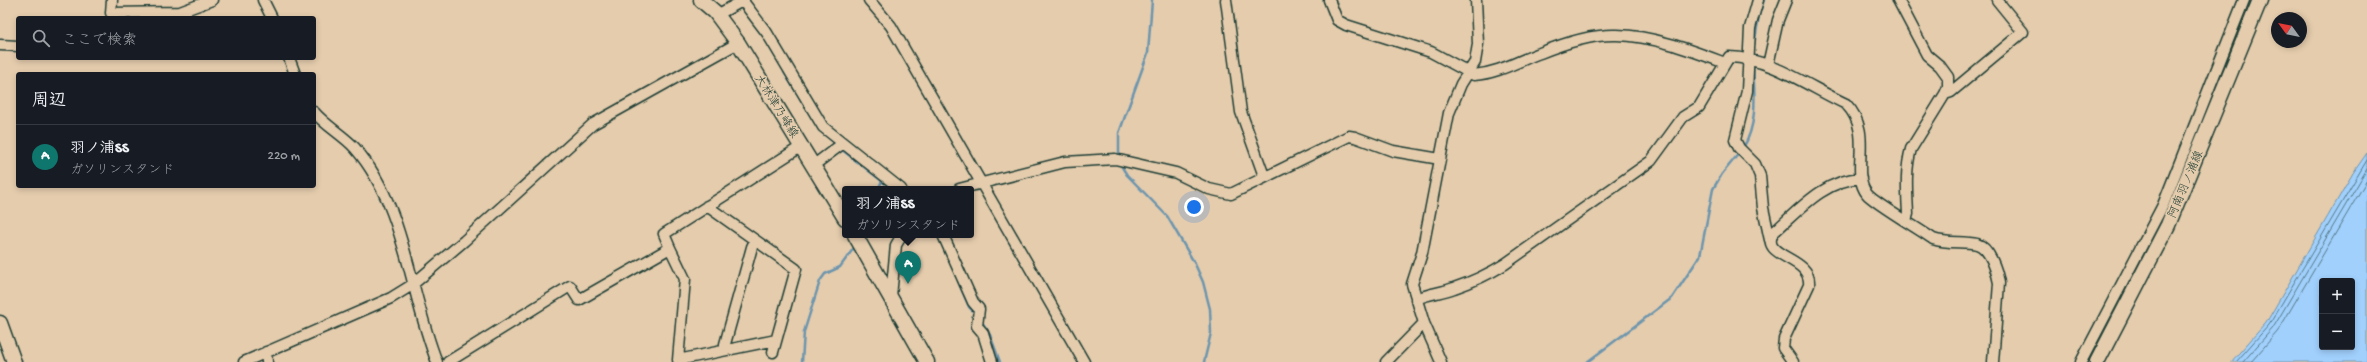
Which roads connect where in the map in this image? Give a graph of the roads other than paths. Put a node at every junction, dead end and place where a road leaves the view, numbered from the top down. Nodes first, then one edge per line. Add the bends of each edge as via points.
1 (112, 0) edge
2 (212, 0) edge
3 (263, 0) edge
4 (701, 0) edge
5 (869, 0) edge
6 (1226, 0) edge
7 (1329, 0) edge
8 (1476, 0) edge
9 (1758, 0) edge
10 (1786, 0) edge
11 (1898, 0) edge
12 (1997, 0) edge
13 (2246, 0) edge
14 (2260, 0) edge
15 (741, 2) edge
16 (714, 9) edge
17 (271, 16) edge
18 (2250, 27) junction
19 (738, 43) junction
20 (0, 45) edge
21 (16, 46) edge
22 (289, 60) edge
23 (1747, 60) junction
24 (1725, 63) junction
25 (1768, 65) junction
26 (294, 72) edge
27 (1468, 72) junction
28 (1945, 94) junction
29 (316, 114) edge
30 (842, 144) junction
31 (802, 146) junction
32 (1440, 159) junction
33 (814, 165) junction
34 (1264, 176) junction
35 (1860, 178) junction
36 (981, 182) junction
37 (897, 186) edge
38 (968, 186) edge
39 (707, 206) junction
40 (842, 213) edge
41 (1906, 220) junction
42 (857, 238) edge
43 (900, 238) edge
44 (945, 238) edge
45 (1770, 240) junction
46 (755, 241) junction
47 (670, 248) junction
48 (412, 284) junction
49 (891, 296) junction
50 (1416, 299) junction
51 (0, 323) edge
52 (1424, 324) junction
53 (776, 340) junction
54 (726, 350) junction
55 (773, 352) dead end
56 (266, 357) edge
57 (14, 362) edge
58 (244, 362) edge
59 (437, 362) edge
60 (448, 362) edge
61 (926, 362) edge
62 (992, 362) edge
63 (1084, 362) edge
64 (1386, 362) edge
65 (1441, 362) edge
66 (1792, 362) edge
67 (1993, 362) edge
68 (2081, 362) edge
69 (2097, 362) edge

1 - 2 street via 111,13 180,12
3 - 17 street
4 - 16 main road, 大林津乃峰線
5 - 36 street via 891,26
6 - 34 street via 1241,112
7 - 27 street via 1337,20 1346,25 1431,52
8 - 27 street via 1478,44 1475,62
9 - 23 street via 1750,28
10 - 25 street via 1778,20
11 - 28 street via 1927,55 1948,77
12 - 28 street via 2023,32
13 - 18 street via 2245,20
13 - 68 street via 2162,205
14 - 18 main road, 阿南羽ノ浦線
15 - 16 street
15 - 30 street via 771,40 823,127
16 - 19 main road, 大林津乃峰線
18 - 69 main road, 阿南羽ノ浦線 via 2168,225
19 - 31 main road, 大林津乃峰線
19 - 48 street via 594,124 464,241
20 - 21 street
22 - 26 street
23 - 24 street via 1729,57
23 - 25 street
23 - 45 street via 1747,91 1735,140 1755,164 1760,176
24 - 27 street via 1682,46 1616,35 1588,39 1540,53 1508,68 1481,75
24 - 50 street via 1699,107 1683,118 1651,161 1505,264 1453,289 1431,292
25 - 35 street via 1846,104 1862,138
27 - 32 street via 1449,113
28 - 41 street via 1911,149 1907,168
29 - 48 street via 355,149 380,185 403,241
30 - 33 street
30 - 37 street
31 - 33 main road, 大林津乃峰線
31 - 39 street
32 - 34 street via 1393,151 1349,136
32 - 50 street via 1422,253 1412,284
33 - 40 main road, 大林津乃峰線
34 - 36 street via 1231,194 1209,189 1176,173 1120,160 1065,162
35 - 41 street via 1867,195
35 - 45 street via 1837,183 1820,191 1773,233
36 - 38 street
36 - 63 street
39 - 46 street
39 - 47 street via 664,234
41 - 67 street via 1933,239 1977,244 1986,250 1997,272 1999,283
42 - 49 main road
43 - 49 street via 896,245
44 - 62 street via 973,302 979,309 978,326 983,333
45 - 66 street via 1775,250 1806,270 1810,278 1810,285 1784,339 1783,348
46 - 53 street via 796,269
46 - 54 street via 727,337
47 - 54 street via 685,279 678,360
47 - 60 street via 579,300 570,286
48 - 56 street via 391,298
48 - 59 street
49 - 61 main road
50 - 52 street
51 - 57 main road
52 - 64 street
52 - 65 street
53 - 54 street
53 - 55 street
56 - 58 street

